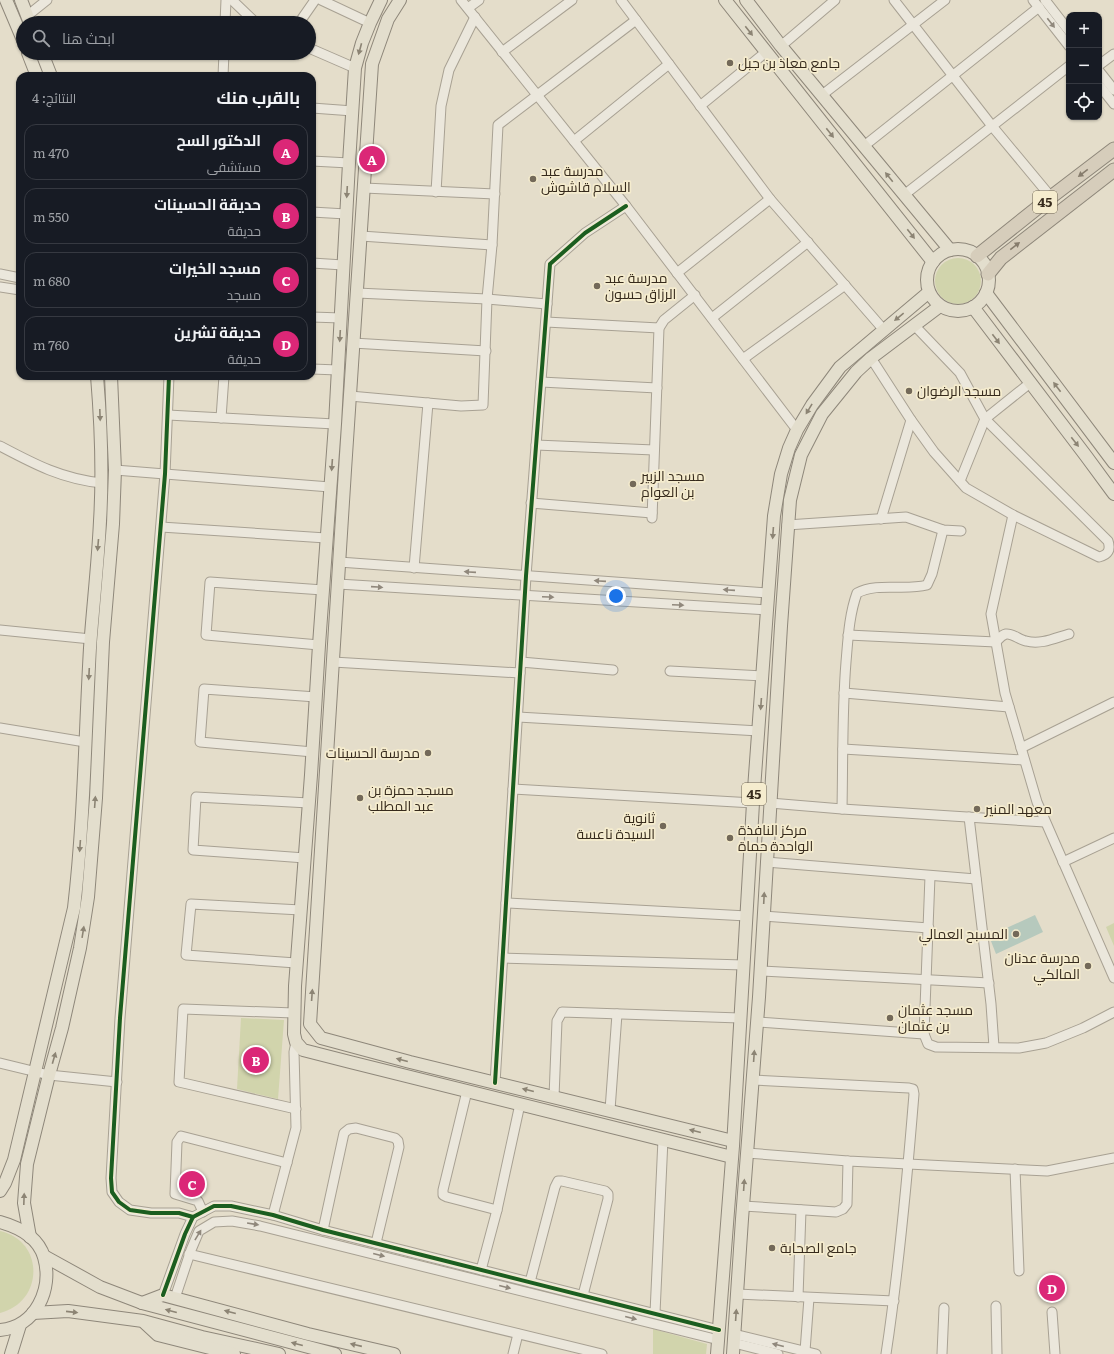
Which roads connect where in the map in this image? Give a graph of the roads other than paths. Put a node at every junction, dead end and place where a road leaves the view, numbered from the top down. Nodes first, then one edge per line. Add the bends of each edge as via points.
1 (6, 0) edge
2 (20, 0) edge
3 (47, 0) edge
4 (315, 0) edge
5 (321, 0) edge
6 (381, 0) edge
7 (400, 0) edge
8 (461, 0) edge
9 (479, 0) edge
10 (572, 0) edge
11 (621, 0) edge
12 (725, 0) edge
13 (746, 0) edge
14 (835, 0) edge
15 (894, 0) edge
16 (945, 0) edge
17 (1045, 0) edge
18 (233, 1) edge
19 (1036, 4) edge
20 (468, 8) junction
21 (27, 16) edge
22 (31, 16) edge
23 (228, 16) edge
24 (249, 16) edge
25 (304, 16) edge
26 (475, 17) junction
27 (636, 20) junction
28 (370, 23) junction
29 (16, 24) edge
30 (914, 25) junction
31 (1066, 27) edge
32 (1066, 42) edge
33 (781, 46) junction
34 (316, 51) edge
35 (502, 52) junction
36 (766, 52) junction
37 (1114, 54) edge
38 (31, 60) edge
39 (44, 60) edge
40 (224, 60) edge
41 (1102, 63) edge
42 (669, 64) junction
43 (355, 68) junction
44 (1066, 68) edge
45 (35, 72) edge
46 (49, 72) edge
47 (223, 72) edge
48 (1102, 74) edge
49 (953, 75) junction
50 (1102, 89) edge
51 (1114, 90) edge
52 (822, 95) junction
53 (537, 96) junction
54 (1114, 104) edge
55 (700, 106) junction
56 (316, 108) edge
57 (353, 111) junction
58 (992, 126) junction
59 (574, 141) junction
60 (864, 146) junction
61 (1114, 149) edge
62 (316, 161) edge
63 (349, 163) junction
64 (1114, 170) edge
65 (364, 188) junction
66 (436, 192) junction
67 (495, 194) junction
68 (904, 195) junction
69 (1051, 197) junction
70 (770, 199) junction
71 (626, 206) junction
72 (316, 212) edge
73 (346, 214) junction
74 (361, 236) junction
75 (808, 242) junction
76 (492, 245) junction
77 (950, 250) junction
78 (977, 256) junction
79 (933, 262) junction
80 (316, 263) edge
81 (344, 265) junction
82 (677, 273) junction
83 (0, 274) edge
84 (988, 274) junction
85 (16, 277) edge
86 (845, 285) junction
87 (0, 287) edge
88 (16, 289) edge
89 (929, 292) junction
90 (357, 293) junction
91 (986, 293) junction
92 (695, 295) junction
93 (488, 299) junction
94 (547, 304) junction
95 (940, 306) junction
96 (973, 307) junction
97 (316, 317) edge
98 (341, 318) junction
99 (712, 318) junction
100 (546, 322) junction
101 (914, 325) junction
102 (659, 328) junction
103 (883, 329) junction
104 (353, 343) junction
105 (486, 351) junction
106 (871, 358) junction
107 (743, 359) junction
108 (316, 369) edge
109 (338, 370) junction
110 (97, 380) edge
111 (111, 380) edge
112 (169, 380) edge
113 (224, 380) edge
114 (541, 382) junction
115 (1030, 383) junction
116 (657, 388) junction
117 (350, 396) junction
118 (428, 403) junction
119 (168, 415) junction
120 (221, 418) junction
121 (985, 419) junction
122 (911, 420) junction
123 (335, 424) junction
124 (797, 430) junction
125 (536, 445) junction
126 (0, 446) edge
127 (654, 450) junction
128 (1114, 463) edge
129 (115, 470) junction
130 (165, 474) junction
131 (960, 481) junction
132 (102, 483) junction
133 (330, 487) junction
134 (1114, 494) edge
135 (531, 503) junction
136 (1012, 514) junction
137 (881, 519) junction
138 (787, 525) junction
139 (161, 527) junction
140 (943, 530) junction
141 (961, 531) dead end
142 (326, 538) junction
143 (339, 562) junction
144 (414, 568) junction
145 (526, 576) junction
146 (338, 584) junction
147 (783, 584) junction
148 (768, 588) junction
149 (323, 590) junction
150 (525, 596) junction
151 (767, 610) junction
152 (766, 625) junction
153 (780, 626) junction
154 (0, 630) edge
155 (1069, 634) dead end
156 (848, 635) junction
157 (91, 639) junction
158 (996, 642) junction
159 (319, 645) junction
160 (333, 662) junction
161 (521, 662) junction
162 (613, 670) dead end
163 (670, 671) dead end
164 (520, 673) junction
165 (763, 676) junction
166 (844, 693) junction
167 (316, 697) junction
168 (1114, 702) edge
169 (1009, 707) junction
170 (518, 716) junction
171 (0, 728) edge
172 (759, 731) junction
173 (85, 742) junction
174 (1021, 748) junction
175 (843, 749) junction
176 (313, 752) junction
177 (1024, 760) junction
178 (513, 789) junction
179 (309, 803) junction
180 (753, 803) junction
181 (770, 803) junction
182 (842, 809) junction
183 (969, 817) junction
184 (1045, 822) junction
185 (1114, 838) edge
186 (305, 858) junction
187 (766, 862) junction
188 (1063, 862) junction
189 (930, 876) junction
190 (976, 879) junction
191 (506, 903) junction
192 (301, 910) junction
193 (747, 916) junction
194 (763, 916) junction
195 (929, 928) junction
196 (762, 939) junction
197 (745, 940) junction
198 (503, 958) junction
199 (296, 963) junction
200 (744, 965) junction
201 (760, 970) junction
202 (1114, 978) edge
203 (927, 981) junction
204 (988, 984) junction
205 (1114, 1012) edge
206 (294, 1013) junction
207 (617, 1014) junction
208 (740, 1018) junction
209 (757, 1022) junction
210 (924, 1034) junction
211 (296, 1042) junction
212 (994, 1047) junction
213 (0, 1062) edge
214 (35, 1072) junction
215 (49, 1075) junction
216 (752, 1080) junction
217 (117, 1082) junction
218 (495, 1083) junction
219 (467, 1091) junction
220 (554, 1097) junction
221 (520, 1104) junction
222 (296, 1110) junction
223 (610, 1110) junction
224 (734, 1120) junction
225 (749, 1120) junction
226 (663, 1139) junction
227 (733, 1141) junction
228 (747, 1153) junction
229 (732, 1157) junction
230 (1114, 1158) edge
231 (848, 1161) junction
232 (288, 1163) junction
233 (908, 1164) junction
234 (1015, 1169) junction
235 (0, 1191) edge
236 (743, 1206) junction
237 (497, 1210) junction
238 (801, 1210) junction
239 (203, 1212) junction
240 (273, 1215) junction
241 (193, 1217) junction
242 (0, 1222) edge
243 (323, 1230) junction
244 (726, 1233) junction
245 (741, 1233) junction
246 (30, 1237) junction
247 (376, 1243) junction
248 (189, 1254) junction
249 (44, 1256) junction
250 (481, 1270) junction
251 (1019, 1271) dead end
252 (530, 1282) junction
253 (737, 1294) junction
254 (163, 1295) junction
255 (583, 1295) junction
256 (175, 1298) junction
257 (798, 1298) junction
258 (809, 1298) junction
259 (894, 1300) junction
260 (142, 1303) junction
261 (996, 1306) dead end
262 (944, 1308) dead end
263 (1052, 1312) dead end
264 (33, 1313) junction
265 (655, 1313) junction
266 (143, 1321) junction
267 (20, 1325) junction
268 (0, 1330) edge
269 (518, 1334) junction
270 (719, 1335) junction
271 (734, 1344) edge
272 (805, 1352) junction
273 (12, 1354) edge
274 (234, 1354) edge
275 (278, 1354) edge
276 (335, 1354) edge
277 (394, 1354) edge
278 (513, 1354) edge
279 (602, 1354) edge
280 (717, 1354) edge
281 (778, 1354) edge
282 (816, 1354) edge
283 (886, 1354) edge
284 (942, 1354) edge
285 (997, 1354) edge
286 (1055, 1354) edge

1 - 29 main road
2 - 21 main road
3 - 22 street
4 - 25 street
5 - 28 street
6 - 28 main road
7 - 65 main road via 388,19 372,64
8 - 20 street
9 - 20 street
10 - 35 street
11 - 27 street
12 -> 36 main road
13 - 33 main road
14 - 33 street
15 - 30 street
16 - 30 street
17 - 31 street
18 - 23 street
18 - 24 street
19 -> 32 street
19 - 49 street
20 - 26 street
26 - 35 street
26 - 66 street via 449,70 443,99
27 - 42 street
27 - 53 street
28 -> 43 main road
30 - 49 street
30 - 52 street
33 - 52 main road
34 - 43 street
35 - 53 street
36 - 55 street
36 -> 79 main road
37 - 41 street
38 - 45 main road
39 - 46 main road
40 - 47 street
42 - 55 street
42 - 59 street
43 - 57 main road
44 - 58 street
48 - 51 street
49 - 58 street
49 - 60 street
50 - 54 street
52 - 60 main road
53 - 59 street
53 - 67 street via 498,125
55 - 70 street
56 - 57 street
57 - 63 main road
58 - 68 street
58 - 69 street
59 - 71 street
68 -> 60 main road
61 -> 69 highway, 45
62 - 63 street
63 -> 73 main road
84 -> 64 highway, 45 via 1001,258
65 - 66 street
65 - 74 main road
66 - 67 street
67 - 76 street
68 - 77 main road
69 - 78 highway, 45
70 - 75 street
70 - 82 street
71 - 82 street
71 - 94 street via 585,233 550,264
72 - 73 street
73 - 81 main road
74 - 76 street
74 - 90 main road
75 - 86 street
75 - 99 street
76 - 93 street
77 - 78 main road via 968,251
77 - 79 main road
78 - 84 main road
79 - 89 main road via 927,278
80 - 81 street
81 - 98 main road
82 - 92 street
83 - 85 street
84 - 91 main road
86 - 103 street
86 - 107 street
87 - 88 street
89 - 95 main road
89 -> 103 main road, 45
90 - 93 street
90 - 104 main road
91 - 96 main road
128 -> 91 main road
92 - 99 street
92 - 102 street via 664,320
93 - 94 street
93 - 105 street
94 - 100 street
95 - 96 main road via 952,311 963,311
95 - 101 main road, 45
96 -> 115 main road
97 - 98 street
98 -> 109 main road
99 - 107 street
100 - 102 street
100 - 114 street
101 - 106 main road, 45
101 - 121 street via 960,373
102 - 116 street
103 -> 124 main road, 45 via 840,367
104 - 105 street
104 - 117 main road
105 - 118 street via 483,405
106 - 122 street
106 - 138 main road, 45 via 856,372 822,414 801,454
107 - 124 street
108 - 109 street
109 - 123 main road
110 -> 132 main road
111 - 129 main road
112 - 119 street
113 - 120 street
114 - 116 street
114 - 125 street
115 - 121 street
115 -> 134 main road
116 - 127 street
117 - 118 street
117 - 143 main road
118 - 144 street
119 - 120 street
119 - 130 street
120 - 123 street
121 - 131 street
121 - 136 street via 1108,541 1109,551 1099,557
122 - 131 street via 934,452
122 - 137 street
123 -> 133 main road
124 -> 148 main road, 45 via 781,474 774,516
125 - 127 street
125 - 135 street
126 - 132 street via 69,478
127 - 135 street via 652,515
129 - 130 street
215 -> 129 main road via 77,963 88,897
130 - 133 street
130 - 139 street
131 - 136 street via 978,496
132 -> 157 main road
133 - 142 main road
135 - 145 street
136 - 158 street via 992,614
137 - 138 street
137 - 140 street via 906,517
138 - 147 main road, 45
139 - 142 street
139 - 217 street
140 - 141 street
140 - 156 street via 927,584 917,587 866,589 858,593
142 - 149 main road
143 - 144 street
143 - 146 main road
145 -> 144 street
148 -> 145 street
145 - 150 street
146 -> 150 street
146 - 160 main road
147 - 148 main road
147 - 153 main road, 45
148 - 151 main road, 45
149 - 159 main road
149 - 159 street via 210,582 206,635
150 -> 151 street
150 - 161 street
151 - 152 main road, 45
152 - 153 main road
152 - 165 main road, 45
153 - 181 main road, 45
154 - 157 street
155 - 158 street via 1038,643 1005,634
156 - 158 street
156 - 166 street
157 -> 173 main road
158 - 169 street
159 - 167 main road
160 - 164 street
218 -> 160 main road via 321,1038 310,1024
161 - 162 street
161 - 164 street
163 - 165 street
164 - 170 street
165 -> 172 main road, 45
166 - 169 street
166 - 175 street
167 - 176 main road
167 - 176 street via 204,689 200,742
168 - 174 street
169 - 174 street
170 - 172 street
170 - 178 street
171 - 173 street
172 - 180 main road, 45
173 -> 214 main road via 79,867 74,908
174 - 177 street
175 - 177 street
175 - 182 street
176 - 179 main road
177 - 184 street
178 - 180 street
178 - 191 street
179 - 186 main road
179 - 186 street via 196,797 193,850
180 - 193 main road, 45
181 - 182 street
181 - 187 main road, 45
182 - 183 street
183 - 184 street
183 - 190 street
184 - 188 street
185 - 188 street
186 - 192 main road
187 - 189 street
194 -> 187 main road, 45
188 - 202 street
189 - 190 street
189 - 195 street
190 - 204 street
191 - 193 street
191 - 198 street
192 - 199 main road
192 - 199 street via 191,904 186,955
193 - 197 main road, 45
194 - 195 street
194 - 196 main road, 45
195 - 203 street
196 - 197 main road
196 - 201 main road, 45
197 - 200 main road, 45
198 - 200 street
198 - 218 street
199 - 206 main road
200 - 208 main road, 45
201 - 203 street
201 - 209 main road, 45
203 - 204 street
203 - 210 street
204 - 212 street
205 - 212 street via 1046,1043 1020,1048
206 - 211 main road
206 - 222 street via 183,1009 179,1082
207 - 208 street
207 - 220 street via 562,1012 557,1022
207 - 223 street
208 - 224 main road, 45
209 - 210 street
216 -> 209 main road, 45
210 - 212 street via 928,1044 936,1046
211 - 219 main road via 303,1050
211 - 222 street
213 - 214 street
214 - 215 street
214 - 235 main road via 14,1160
215 - 217 street
246 -> 215 main road via 24,1203 27,1164
216 - 225 main road, 45
216 - 233 street via 913,1089
217 - 241 street via 112,1192 119,1202 130,1210 179,1213
220 -> 218 main road
219 - 221 main road
219 - 237 street via 443,1195
220 - 223 main road
221 - 226 main road
221 - 237 street
222 - 232 street via 296,1128
227 -> 223 main road
224 - 225 main road
224 - 227 main road, 45
225 - 228 main road, 45
226 - 229 main road
226 - 265 street
227 - 229 main road, 45
228 - 231 street
236 -> 228 main road, 45
229 - 244 main road, 45
230 - 234 street via 1047,1170
231 - 233 street
231 - 238 street via 847,1204 843,1209 836,1212
232 - 239 street via 181,1136 177,1142 175,1194 198,1201
232 - 240 street
233 - 234 street
233 - 259 street
234 - 251 street
236 - 238 street
236 - 245 main road, 45
237 - 250 street
238 - 257 street
239 - 240 street via 214,1206 231,1206
239 - 241 street
240 - 243 street
241 - 254 street
242 - 246 main road via 17,1227
243 - 247 street
243 - 247 street via 344,1133 356,1128 398,1141 399,1147
244 - 245 main road
244 - 270 main road, 45
245 - 253 main road, 45
246 - 249 main road
247 - 250 street
248 - 256 street
248 - 269 street
248 -> 270 street via 199,1230 214,1222 232,1221
249 - 260 main road via 100,1287
249 - 264 main road via 47,1281 42,1300
250 - 252 street
252 - 255 street
252 - 255 street via 558,1181 605,1191 608,1199
253 - 257 street
271 -> 253 main road, 45
254 - 256 main road
254 - 260 main road
255 - 265 street
277 -> 256 main road
257 - 258 street
258 - 259 street
258 - 272 street
259 - 283 street
276 -> 260 main road
261 - 285 street
262 - 284 street
263 - 286 street
264 -> 266 main road via 68,1311
264 - 267 main road
265 - 270 street
266 - 274 main road via 158,1335
266 - 275 main road
267 - 268 main road
267 - 273 main road
269 - 278 street
269 - 279 street
270 - 280 main road, 45
272 -> 271 street
271 - 281 street
272 - 282 street

